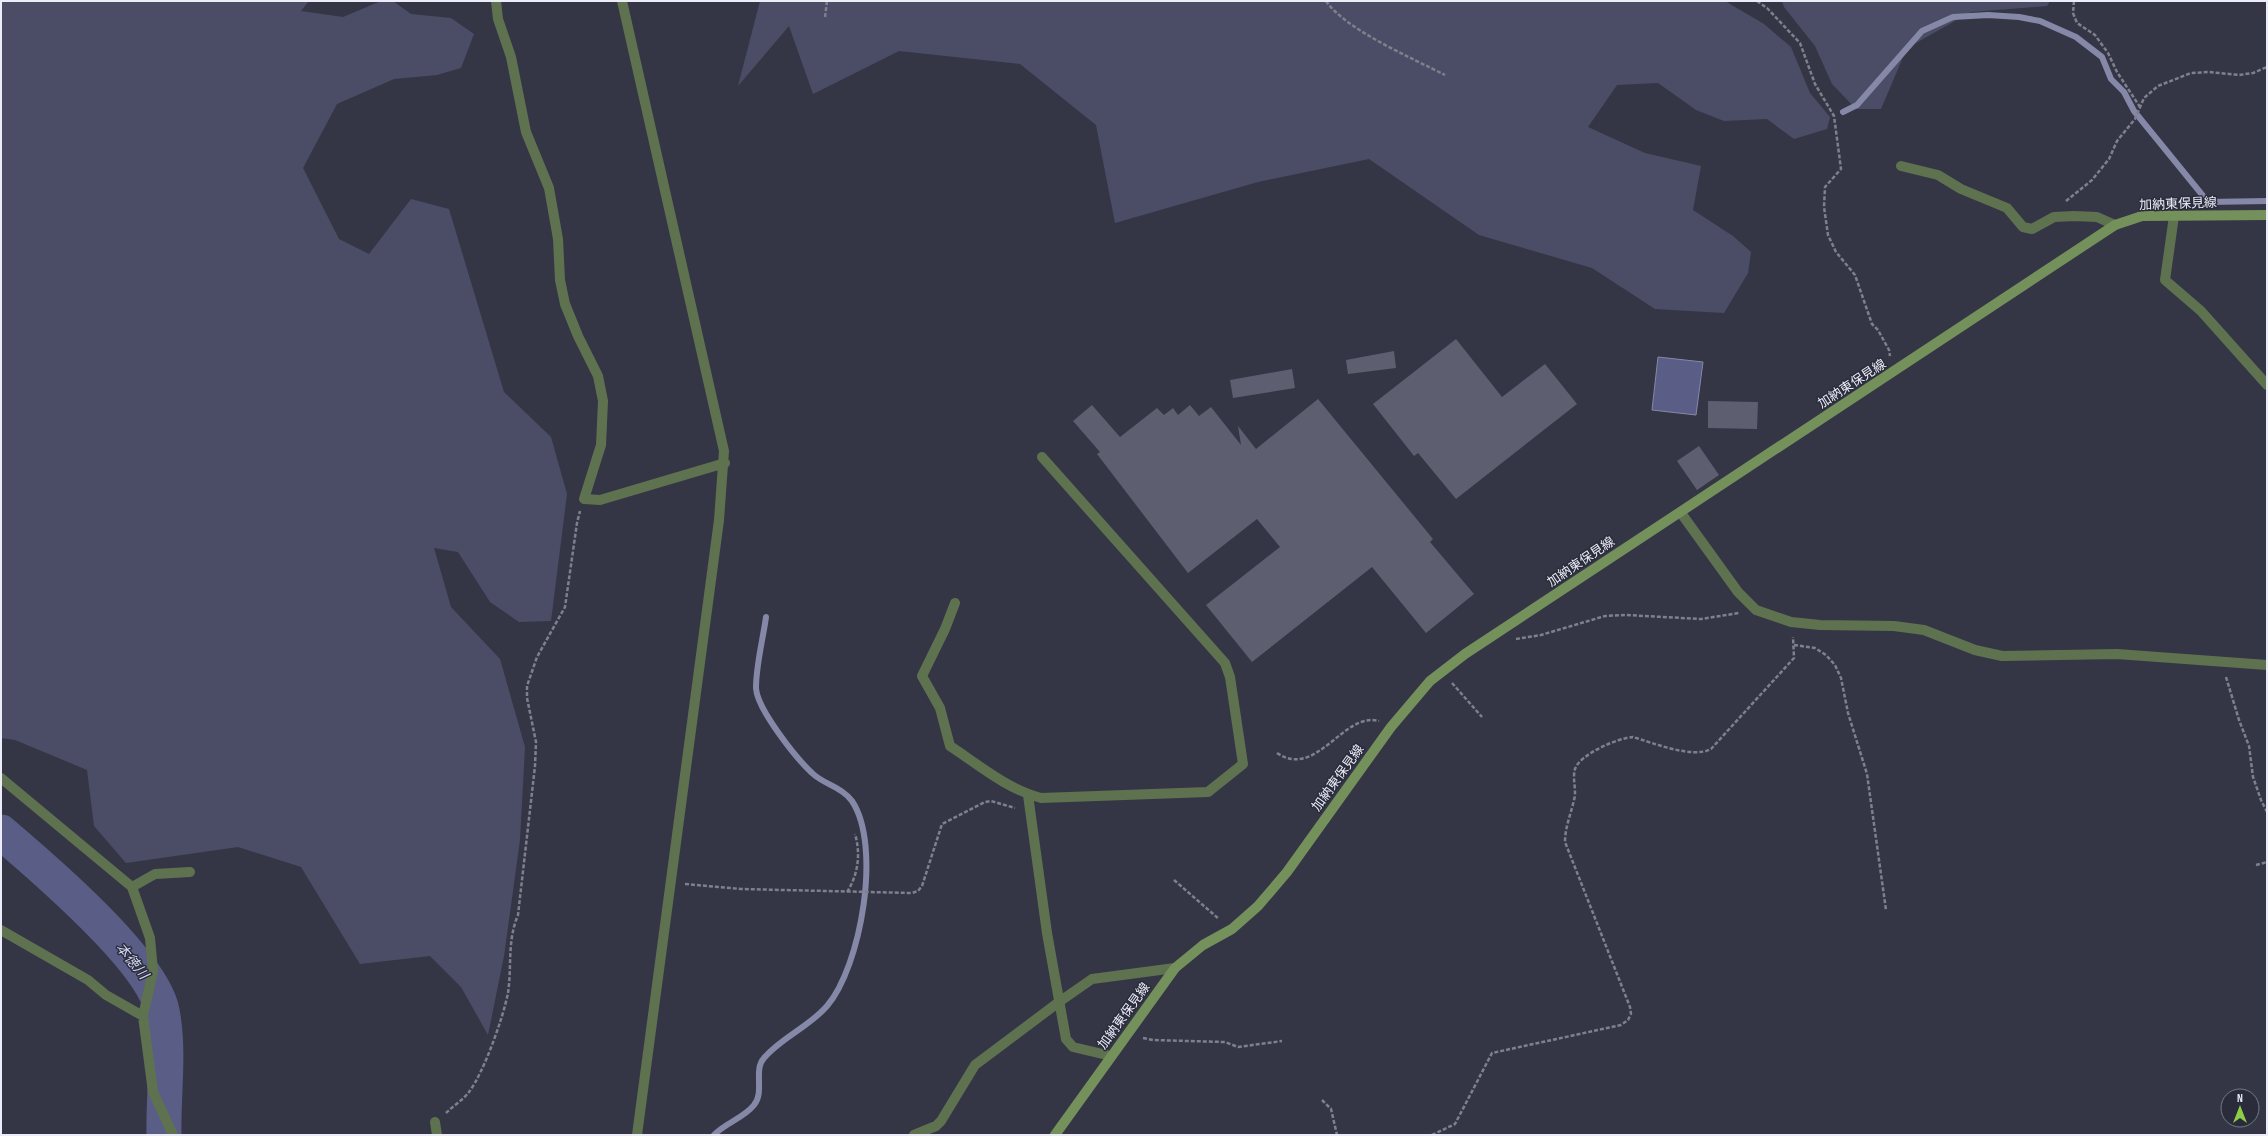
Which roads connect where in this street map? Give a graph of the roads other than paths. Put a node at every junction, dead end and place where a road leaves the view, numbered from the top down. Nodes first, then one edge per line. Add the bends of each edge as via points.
1 (496, 1) edge
2 (622, 1) edge
3 (1901, 166) dead end
4 (2267, 215) edge
5 (2174, 216) junction
6 (2115, 225) junction
7 (2267, 385) edge
8 (1042, 457) dead end
9 (725, 463) junction
10 (1681, 513) junction
11 (955, 603) dead end
12 (2267, 665) edge
13 (1, 778) edge
14 (1028, 795) junction
15 (190, 872) dead end
16 (132, 887) junction
17 (1, 930) edge
18 (1175, 968) junction
19 (1059, 1002) junction
20 (143, 1016) junction
21 (1110, 1056) junction
22 (435, 1122) road end
23 (173, 1135) edge
24 (437, 1135) edge
25 (636, 1135) edge
26 (914, 1135) edge
27 (1055, 1135) edge

1 - 9 street via 498,19 511,57 526,132 549,188 565,304 598,376 603,401 601,445 584,499 600,500
2 - 9 street
3 - 6 street via 1938,175 1961,189 2007,208 2023,227 2032,229 2054,218 2074,216 2097,218
4 - 5 main road, 加納東保見線
5 - 6 main road, 加納東保見線 via 2142,216
5 - 7 street via 2165,280 2201,311
6 - 10 main road, 加納東保見線
8 - 14 street via 1225,663 1230,677 1243,764 1208,792 1041,798
9 - 25 street
10 - 12 street via 1738,592 1756,610 1791,622 1894,626 1924,630 1975,650 2002,656 2117,654
10 - 18 main road, 加納東保見線 via 1498,632 1430,681 1391,727 1287,872 1258,906 1232,929 1203,945
11 - 14 street via 922,676 940,708 950,746
13 - 16 street
14 - 19 street
15 - 16 street via 155,874
16 - 20 street via 150,938 153,971
17 - 20 street via 88,980
18 - 19 street via 1092,980
18 - 21 main road, 加納東保見線
19 - 21 street via 1066,1039 1073,1047
19 - 26 street via 975,1065 941,1121 936,1126
20 - 23 street via 153,1092
21 - 27 main road, 加納東保見線
22 - 24 street

